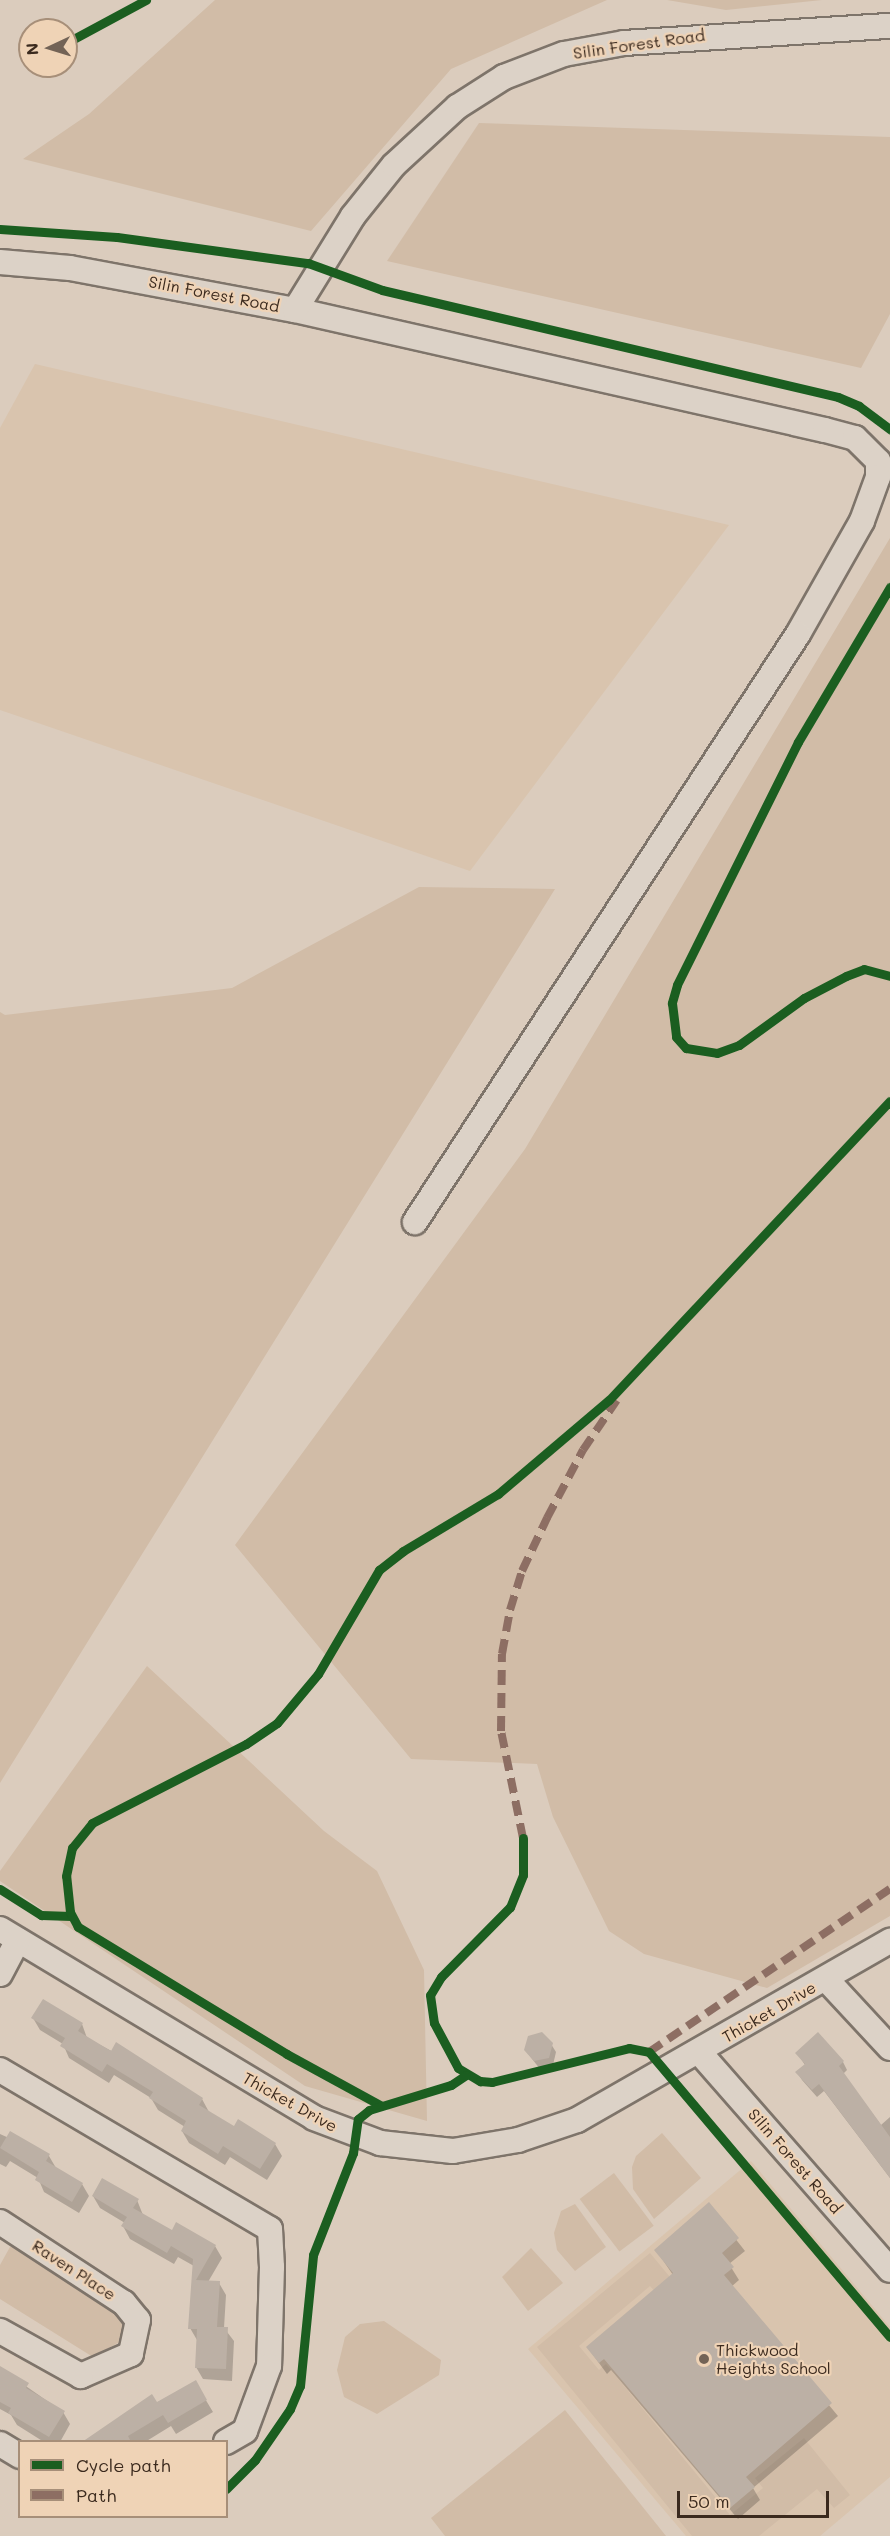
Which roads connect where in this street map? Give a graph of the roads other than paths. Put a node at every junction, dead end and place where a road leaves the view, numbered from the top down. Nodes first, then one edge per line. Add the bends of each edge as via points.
1 (890, 26) edge
2 (0, 262) edge
3 (295, 310) junction
4 (415, 1222) dead end
5 (9, 1935) edge
6 (890, 1941) edge
7 (0, 1974) edge
8 (826, 1979) junction
9 (890, 2048) edge
10 (700, 2053) junction
11 (0, 2070) edge
12 (1, 2225) edge
13 (890, 2270) edge
14 (0, 2331) edge
15 (228, 2441) edge
16 (0, 2444) edge
17 (18, 2455) edge

1 - 3 street, Silin Forest Road via 624,43 564,54 504,77 457,107 394,165 353,216
2 - 3 street, Silin Forest Road via 70,268
3 - 4 street via 825,430 855,438 878,461 876,484 862,521 798,634
5 - 7 street
5 - 10 street, Thicket Drive via 284,2102 336,2129 401,2147 453,2151 518,2140 577,2120
6 - 8 street, Thicket Drive
8 - 9 street
8 - 10 street, Thicket Drive
10 - 13 street, Silin Forest Road
11 - 15 street via 270,2229 268,2366 245,2431
12 - 14 street, Raven Place via 124,2303 138,2320 131,2354 81,2376
16 - 17 street

